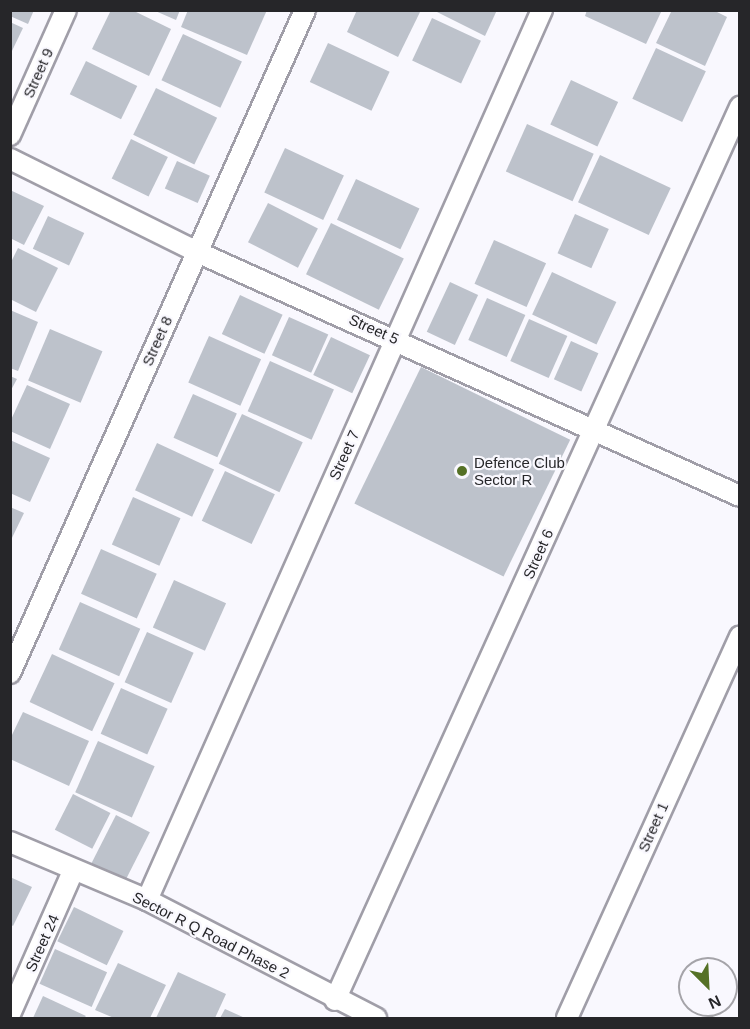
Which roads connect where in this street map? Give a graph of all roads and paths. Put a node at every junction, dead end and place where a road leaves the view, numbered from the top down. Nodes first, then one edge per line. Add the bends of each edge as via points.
1 (66, 10) edge
2 (305, 10) edge
3 (542, 10) edge
4 (740, 107) edge
5 (10, 135) edge
6 (10, 159) edge
7 (197, 252) junction
8 (396, 339) junction
9 (595, 428) junction
10 (740, 496) edge
11 (740, 636) edge
12 (10, 673) edge
13 (10, 842) edge
14 (73, 871) junction
15 (147, 900) junction
16 (335, 1000) junction
17 (10, 1014) edge
18 (376, 1018) edge
19 (567, 1018) edge

1 - 5 street, Street 9
2 - 7 street, Street 8
3 - 8 street, Street 7
4 - 9 street, Street 6
6 - 7 street, Street 5
7 - 8 street, Street 5
7 - 12 street, Street 8
8 - 9 street, Street 5
8 - 15 street, Street 7
9 - 10 street, Street 5
9 - 16 street, Street 6
11 - 19 street, Street 1
13 - 14 street, Sector R Q Road Phase 2
14 - 15 street, Sector R Q Road Phase 2
14 - 17 street, Street 24
15 - 16 street, Sector R Q Road Phase 2
16 - 18 street, Sector R Q Road Phase 2

